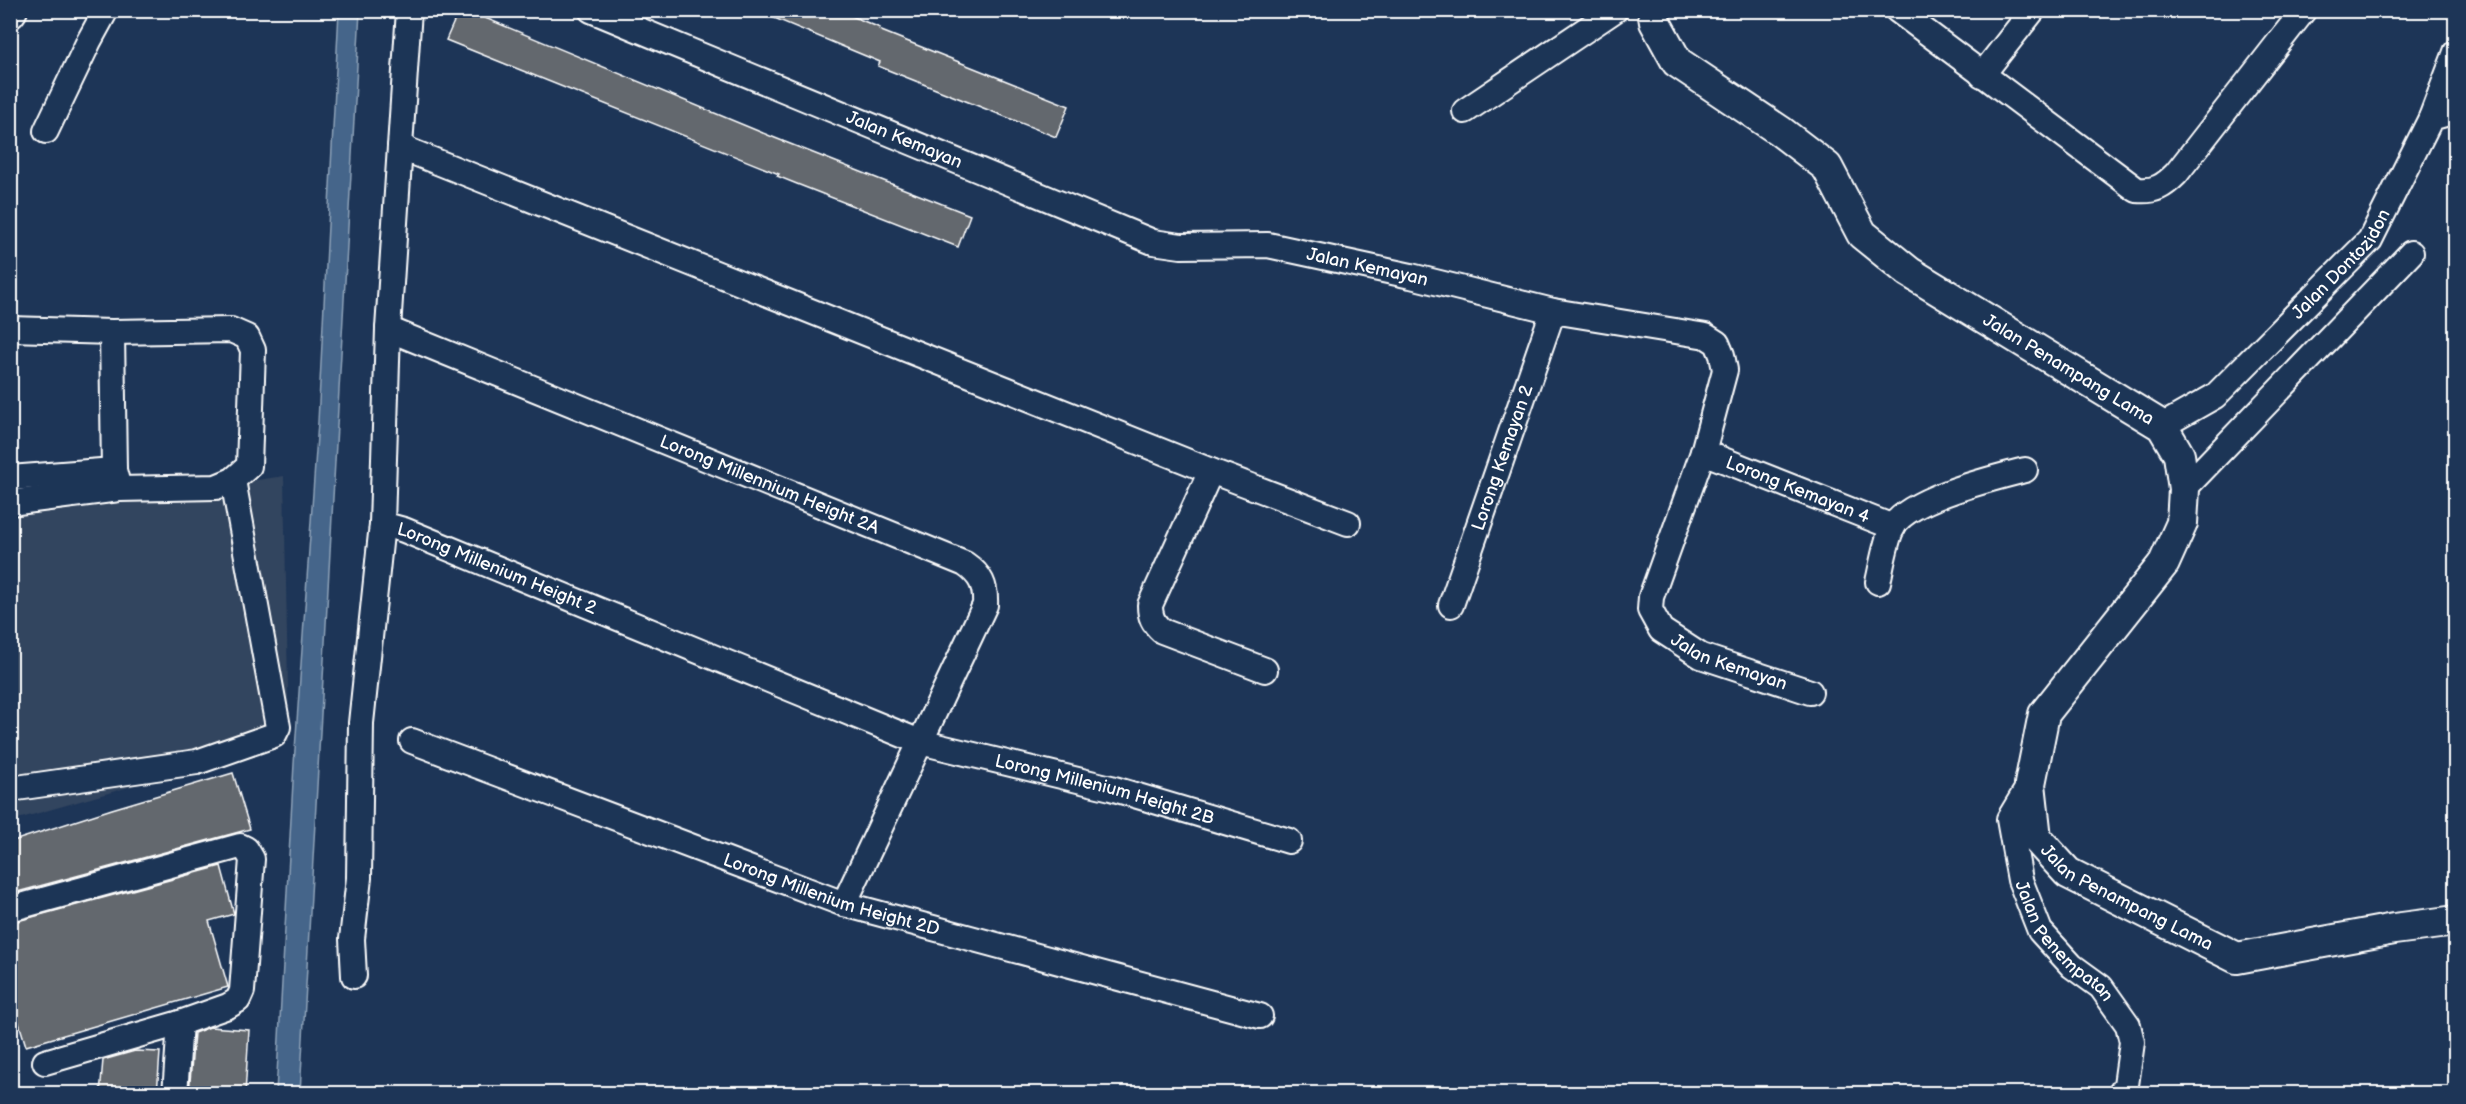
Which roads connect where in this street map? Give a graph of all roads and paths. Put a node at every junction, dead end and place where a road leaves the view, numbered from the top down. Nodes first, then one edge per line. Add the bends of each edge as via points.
1 (106, 10) edge
2 (409, 10) edge
3 (591, 10) edge
4 (1615, 10) edge
5 (1653, 10) edge
6 (1897, 10) edge
7 (2033, 10) edge
8 (2304, 10) edge
9 (2456, 52) edge
10 (1982, 75) junction
11 (1465, 111) dead end
12 (2456, 111) edge
13 (2431, 118) junction
14 (46, 131) dead end
15 (400, 147) junction
16 (2411, 253) dead end
17 (1553, 311) junction
18 (10, 329) edge
19 (388, 329) junction
20 (112, 332) junction
21 (2162, 426) junction
22 (1703, 452) junction
23 (2025, 470) dead end
24 (1211, 471) junction
25 (10, 478) edge
26 (117, 479) junction
27 (233, 480) junction
28 (2184, 489) junction
29 (10, 503) edge
30 (1348, 523) dead end
31 (382, 524) junction
32 (1893, 526) junction
33 (1878, 582) dead end
34 (1452, 605) dead end
35 (1265, 670) dead end
36 (1810, 692) dead end
37 (412, 741) dead end
38 (920, 742) junction
39 (2030, 784) junction
40 (10, 789) edge
41 (1289, 842) dead end
42 (844, 904) junction
43 (10, 909) edge
44 (2456, 921) edge
45 (354, 976) dead end
46 (1260, 1016) dead end
47 (180, 1023) junction
48 (45, 1062) dead end
49 (175, 1094) edge
50 (2120, 1094) edge

1 - 14 street
2 - 15 street, Lorong Millenium Height 2
3 - 17 street, Jalan Kemayan via 1153,242 1181,246 1268,245
4 - 11 street
5 - 21 main road, Jalan Penampang Lama via 1654,22 1677,62 1827,167 1862,234 1909,272
6 - 10 street
7 - 10 street
8 - 10 street via 2176,174 2148,192 2137,190
9 - 13 street, Jalan Dontozidon
12 - 13 street
13 - 21 street, Jalan Dontozidon via 2370,240 2215,396
15 - 19 street, Lorong Millenium Height 2
15 - 24 street
16 - 28 street
17 - 22 street, Jalan Kemayan via 1706,336 1717,343 1725,370
17 - 34 street, Lorong Kemayan 2
18 - 20 street
19 - 31 street, Lorong Millenium Height 2
19 - 38 street, Lorong Millennium Height 2A via 976,572 983,582 985,605
20 - 26 street
20 - 27 street via 231,330 247,337 253,350 249,466
21 - 28 main road, Jalan Penampang Lama via 2179,455
22 - 32 street, Lorong Kemayan 4
22 - 36 street, Jalan Kemayan via 1651,597 1650,610 1661,630 1701,656
23 - 32 street via 1913,508
24 - 30 street
24 - 35 street via 1150,605 1150,614 1162,631
25 - 26 street
26 - 27 street via 216,487
26 - 29 street
27 - 40 street via 278,727 274,735 197,762
28 - 39 main road, Jalan Penampang Lama via 2182,523 2164,563 2044,714
31 - 38 street, Lorong Millenium Height 2 via 415,534
31 - 45 street via 362,723 359,878 352,939
32 - 33 street
37 - 42 street, Lorong Millenium Height 2D
38 - 41 street, Lorong Millenium Height 2B via 1111,788
38 - 42 street
39 - 44 main road, Jalan Penampang Lama via 2036,838 2068,873 2237,958
39 - 50 street, Jalan Penempatan via 2009,819 2020,880 2040,931 2072,966 2101,987 2128,1025 2132,1042 2126,1085
42 - 46 street, Lorong Millenium Height 2D
43 - 47 street via 240,846 246,849 252,860 242,991 238,1000 228,1006
47 - 48 street
47 - 49 street

